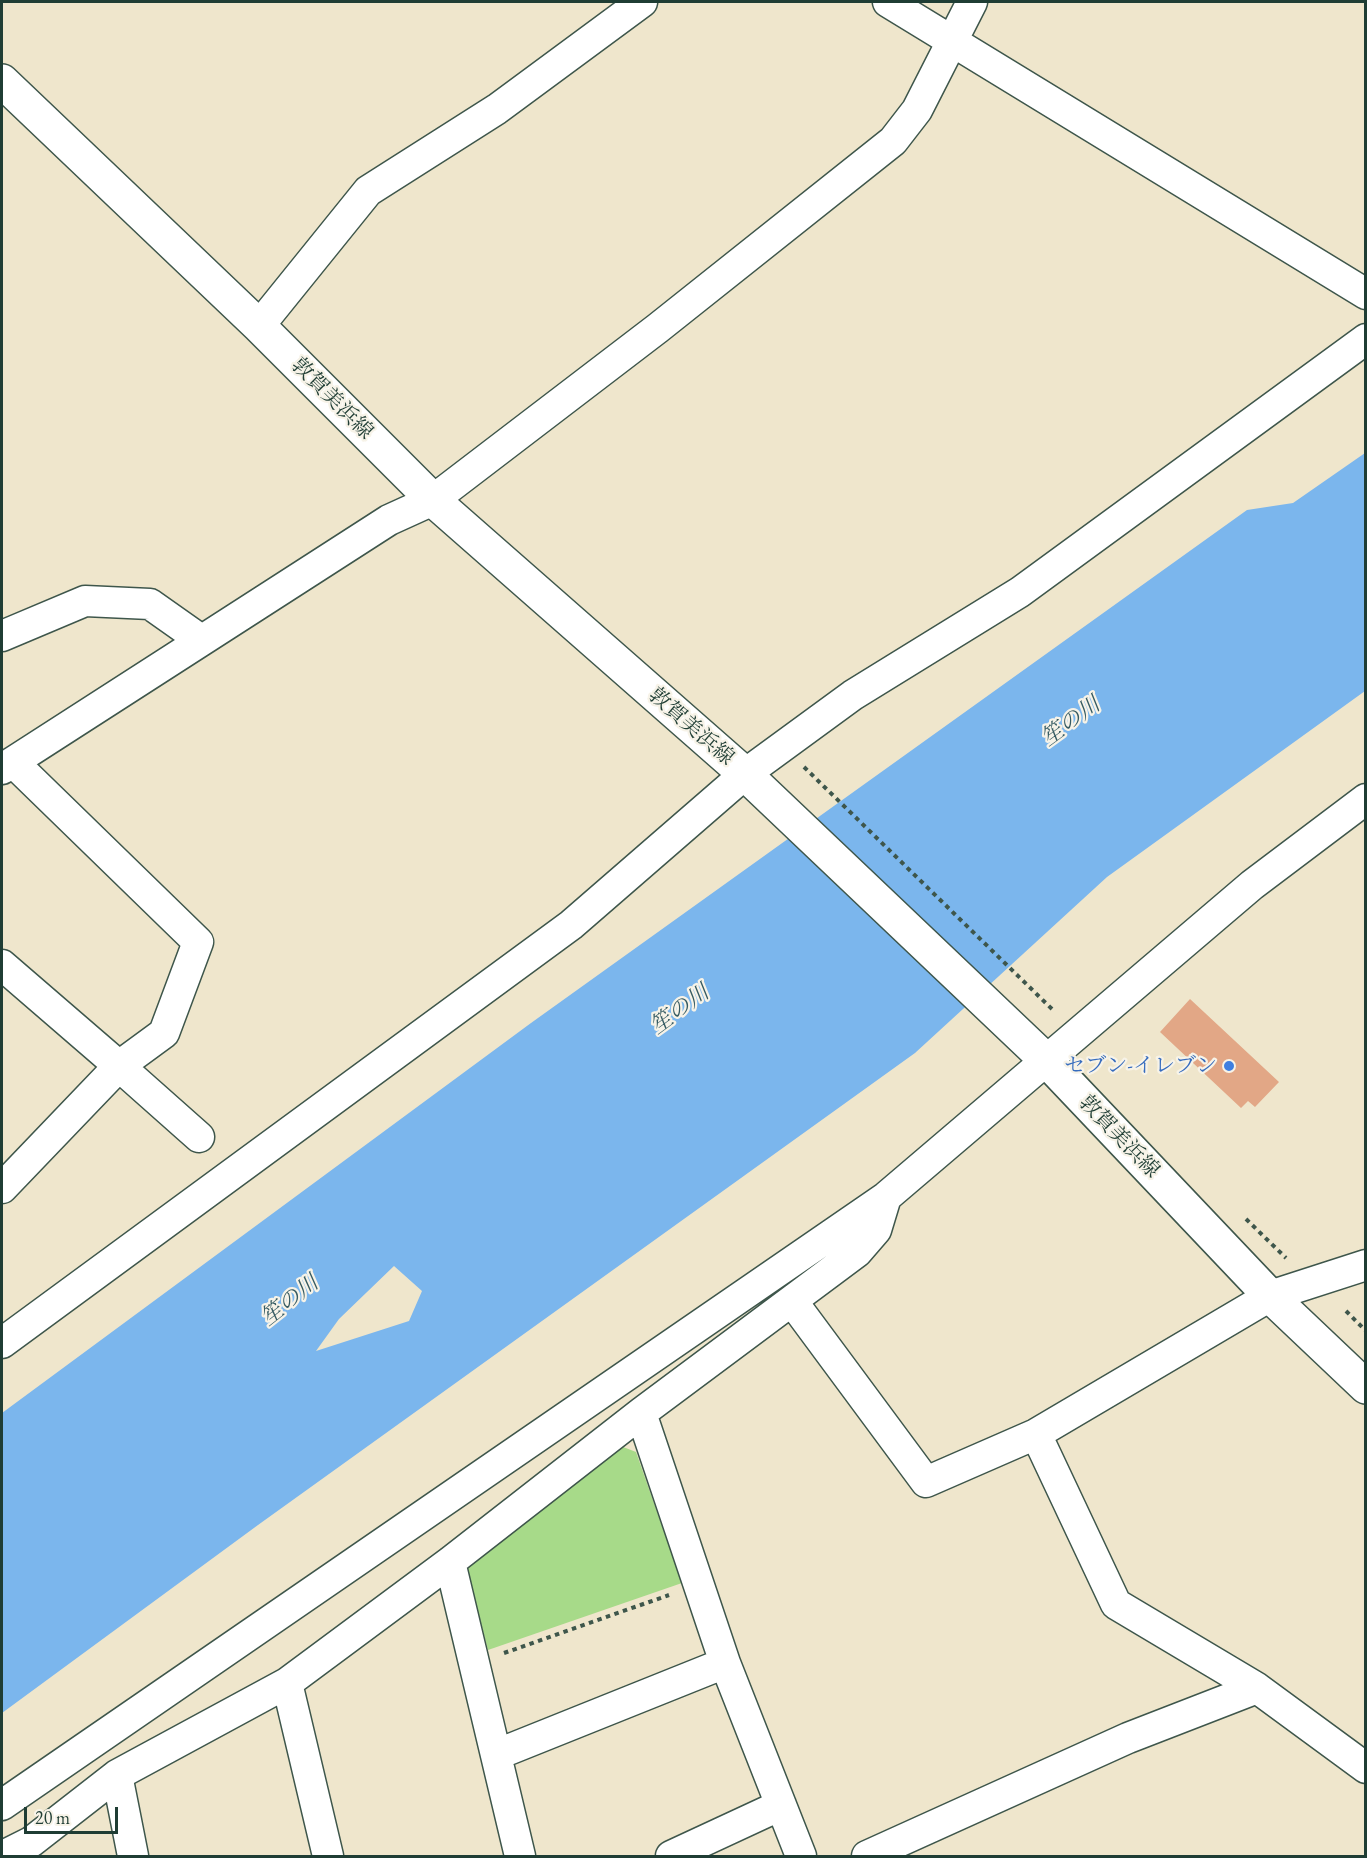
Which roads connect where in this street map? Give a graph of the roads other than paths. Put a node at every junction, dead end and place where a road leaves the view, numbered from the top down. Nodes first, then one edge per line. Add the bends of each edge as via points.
1 (642, 2) edge
2 (888, 2) edge
3 (972, 2) edge
4 (954, 41) junction
5 (2, 81) edge
6 (1365, 294) edge
7 (259, 327) junction
8 (1365, 339) edge
9 (433, 500) junction
10 (2, 636) edge
11 (201, 640) junction
12 (7, 765) edge
13 (745, 774) junction
14 (1365, 799) edge
15 (2, 966) edge
16 (1040, 1055) junction
17 (119, 1066) junction
18 (199, 1137) dead end
19 (2, 1188) edge
20 (886, 1197) junction
21 (1365, 1265) edge
22 (1270, 1296) junction
23 (792, 1300) junction
24 (2, 1343) edge
25 (1365, 1387) edge
26 (641, 1413) junction
27 (1036, 1434) junction
28 (450, 1562) junction
29 (725, 1663) junction
30 (286, 1683) junction
31 (1257, 1688) junction
32 (498, 1754) junction
33 (1365, 1768) edge
34 (117, 1775) junction
35 (2, 1805) edge
36 (781, 1805) junction
37 (26, 1849) edge
38 (3, 1857) edge
39 (133, 1857) edge
40 (328, 1857) edge
41 (520, 1857) edge
42 (671, 1857) edge
43 (801, 1857) edge
44 (867, 1857) edge

1 - 7 street via 497,109 368,191
2 - 4 street
3 - 4 street
4 - 6 street
4 - 9 street via 917,110 893,141
5 - 7 main road, 敦賀美浜線
7 - 9 main road, 敦賀美浜線
8 - 13 street via 1020,592 853,695
9 - 11 street via 389,520
9 - 13 main road, 敦賀美浜線
10 - 11 street via 85,601 150,604
11 - 12 street
12 - 17 street via 198,942 164,1033
13 - 16 main road, 敦賀美浜線
13 - 24 street via 571,925
14 - 16 street
15 - 17 street
16 - 20 street
16 - 22 main road, 敦賀美浜線
17 - 18 street
17 - 19 street
20 - 23 street via 876,1230 857,1252
20 - 35 street
21 - 22 street
22 - 25 main road, 敦賀美浜線
22 - 27 street
23 - 26 street
23 - 27 street via 926,1482
26 - 28 street
26 - 29 street
27 - 31 street via 1116,1604
28 - 30 street
28 - 32 street
29 - 32 street
29 - 36 street
30 - 34 street
30 - 40 street
31 - 33 street
31 - 44 street via 1128,1738
32 - 41 street
34 - 37 street
34 - 39 street
36 - 42 street
36 - 43 street
37 - 38 street

